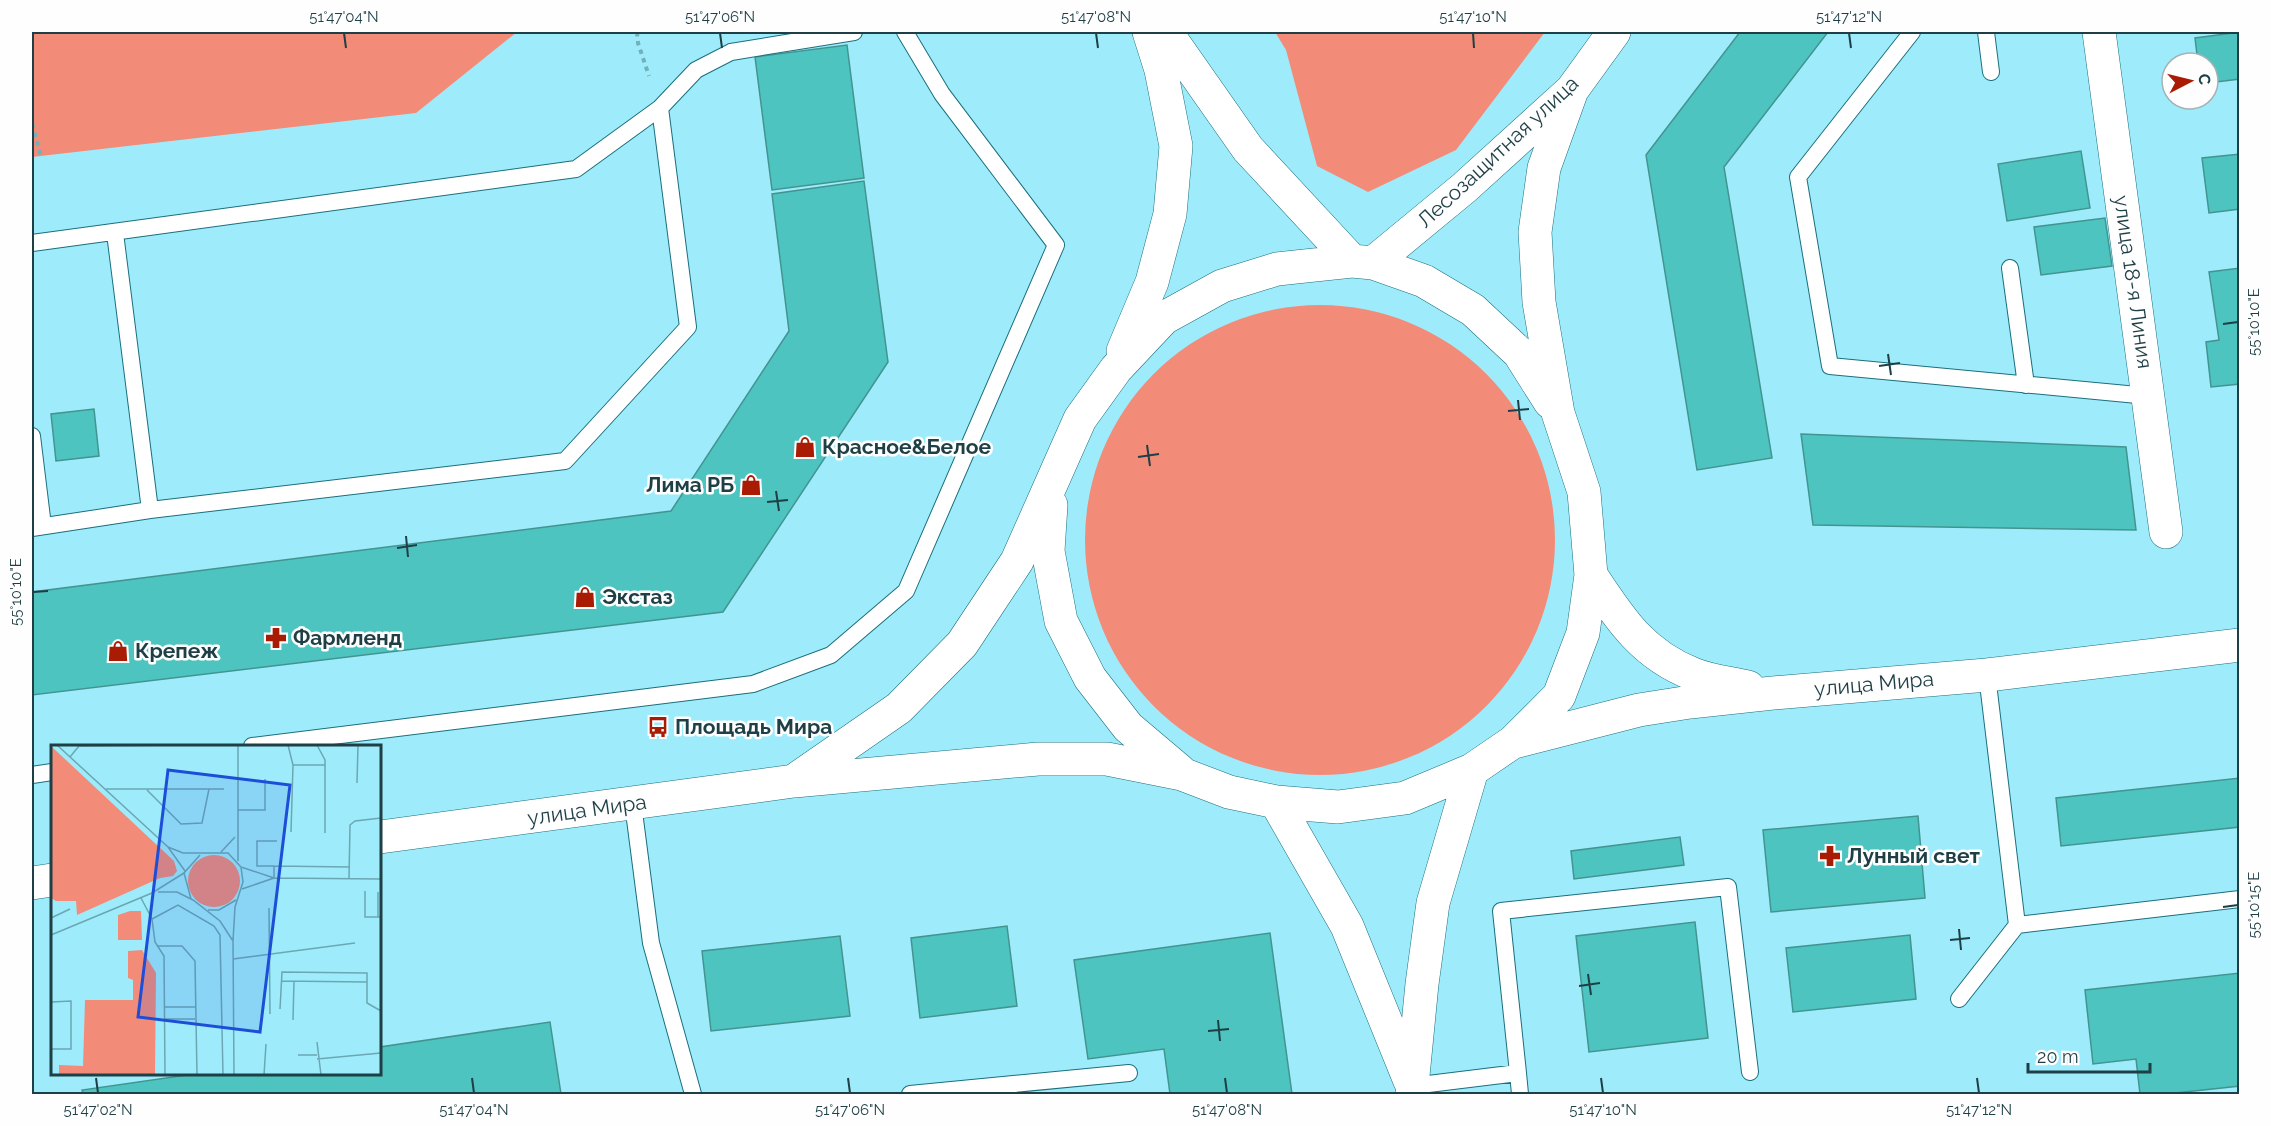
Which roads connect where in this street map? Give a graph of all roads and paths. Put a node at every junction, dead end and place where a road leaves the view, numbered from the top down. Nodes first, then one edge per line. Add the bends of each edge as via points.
1 (637, 32) edge
2 (854, 32) edge
3 (905, 32) edge
4 (1149, 32) edge
5 (1166, 32) edge
6 (1614, 32) edge
7 (1912, 32) edge
8 (1986, 32) edge
9 (2099, 32) edge
10 (1990, 72) dead end
11 (1572, 90) junction
12 (660, 108) junction
13 (32, 124) edge
14 (40, 156) dead end
15 (115, 233) junction
16 (32, 243) edge
17 (1363, 262) junction
18 (2010, 268) dead end
19 (1116, 369) junction
20 (2026, 385) junction
21 (2148, 396) junction
22 (1558, 413) junction
23 (32, 436) edge
24 (1052, 482) junction
25 (150, 510) junction
26 (37, 527) edge
27 (2166, 532) dead end
28 (1591, 575) junction
29 (2240, 645) edge
30 (1988, 675) junction
31 (1773, 693) junction
32 (1513, 742) junction
33 (268, 745) edge
34 (1472, 770) junction
35 (51, 772) edge
36 (1182, 774) junction
37 (32, 775) edge
38 (794, 781) junction
39 (1276, 802) junction
40 (633, 804) junction
41 (381, 837) edge
42 (51, 880) edge
43 (32, 883) edge
44 (2240, 899) edge
45 (2017, 925) junction
46 (1959, 999) dead end
47 (1129, 1072) dead end
48 (1750, 1072) dead end
49 (1518, 1073) junction
50 (1413, 1090) edge
51 (693, 1095) edge
52 (910, 1095) edge
53 (1520, 1095) edge

1 - 12 path
2 - 12 lane via 731,52 696,70
3 - 33 lane via 942,94 1056,244 906,591 831,655 753,684
4 - 19 main road via 1176,146 1170,214 1152,282
5 - 17 main road via 1248,149
6 - 11 main road, Лесозащитная улица
7 - 20 lane via 1798,177 1830,366
8 - 10 lane
9 - 21 main road, улица 18-я Линия
11 - 17 main road, Лесозащитная улица via 1464,188
11 - 22 main road via 1544,168 1535,232 1539,302
12 - 15 lane via 576,169
12 - 25 lane via 688,327 565,461
13 - 14 path
15 - 16 lane
15 - 25 lane
17 - 19 main road via 1277,269 1222,286 1164,318
17 - 22 main road via 1424,281 1473,310 1519,353
18 - 20 lane
19 - 24 main road via 1080,419
20 - 21 lane
21 - 27 main road, улица 18-я Линия
22 - 28 main road via 1584,492
23 - 26 lane
24 - 36 main road via 1048,551 1061,621 1090,678 1128,728
24 - 38 main road via 1017,561 962,644 899,708
25 - 26 lane
28 - 31 main road via 1621,621 1648,650 1694,675
28 - 32 main road via 1583,633 1559,696
29 - 30 main road, улица Мира
30 - 31 main road, улица Мира
30 - 45 lane
31 - 32 main road, улица Мира via 1639,710
32 - 34 main road
34 - 39 main road via 1405,798 1338,807
34 - 50 main road via 1433,903
35 - 37 lane
36 - 38 main road, улица Мира via 1107,759 1038,759
36 - 39 main road via 1228,792
38 - 40 main road, улица Мира
39 - 50 main road via 1347,926
40 - 41 main road, улица Мира
40 - 51 lane via 651,943
42 - 43 main road
44 - 45 lane
45 - 46 lane
47 - 52 lane
48 - 49 lane via 1728,887 1501,911
49 - 50 lane
49 - 53 lane

